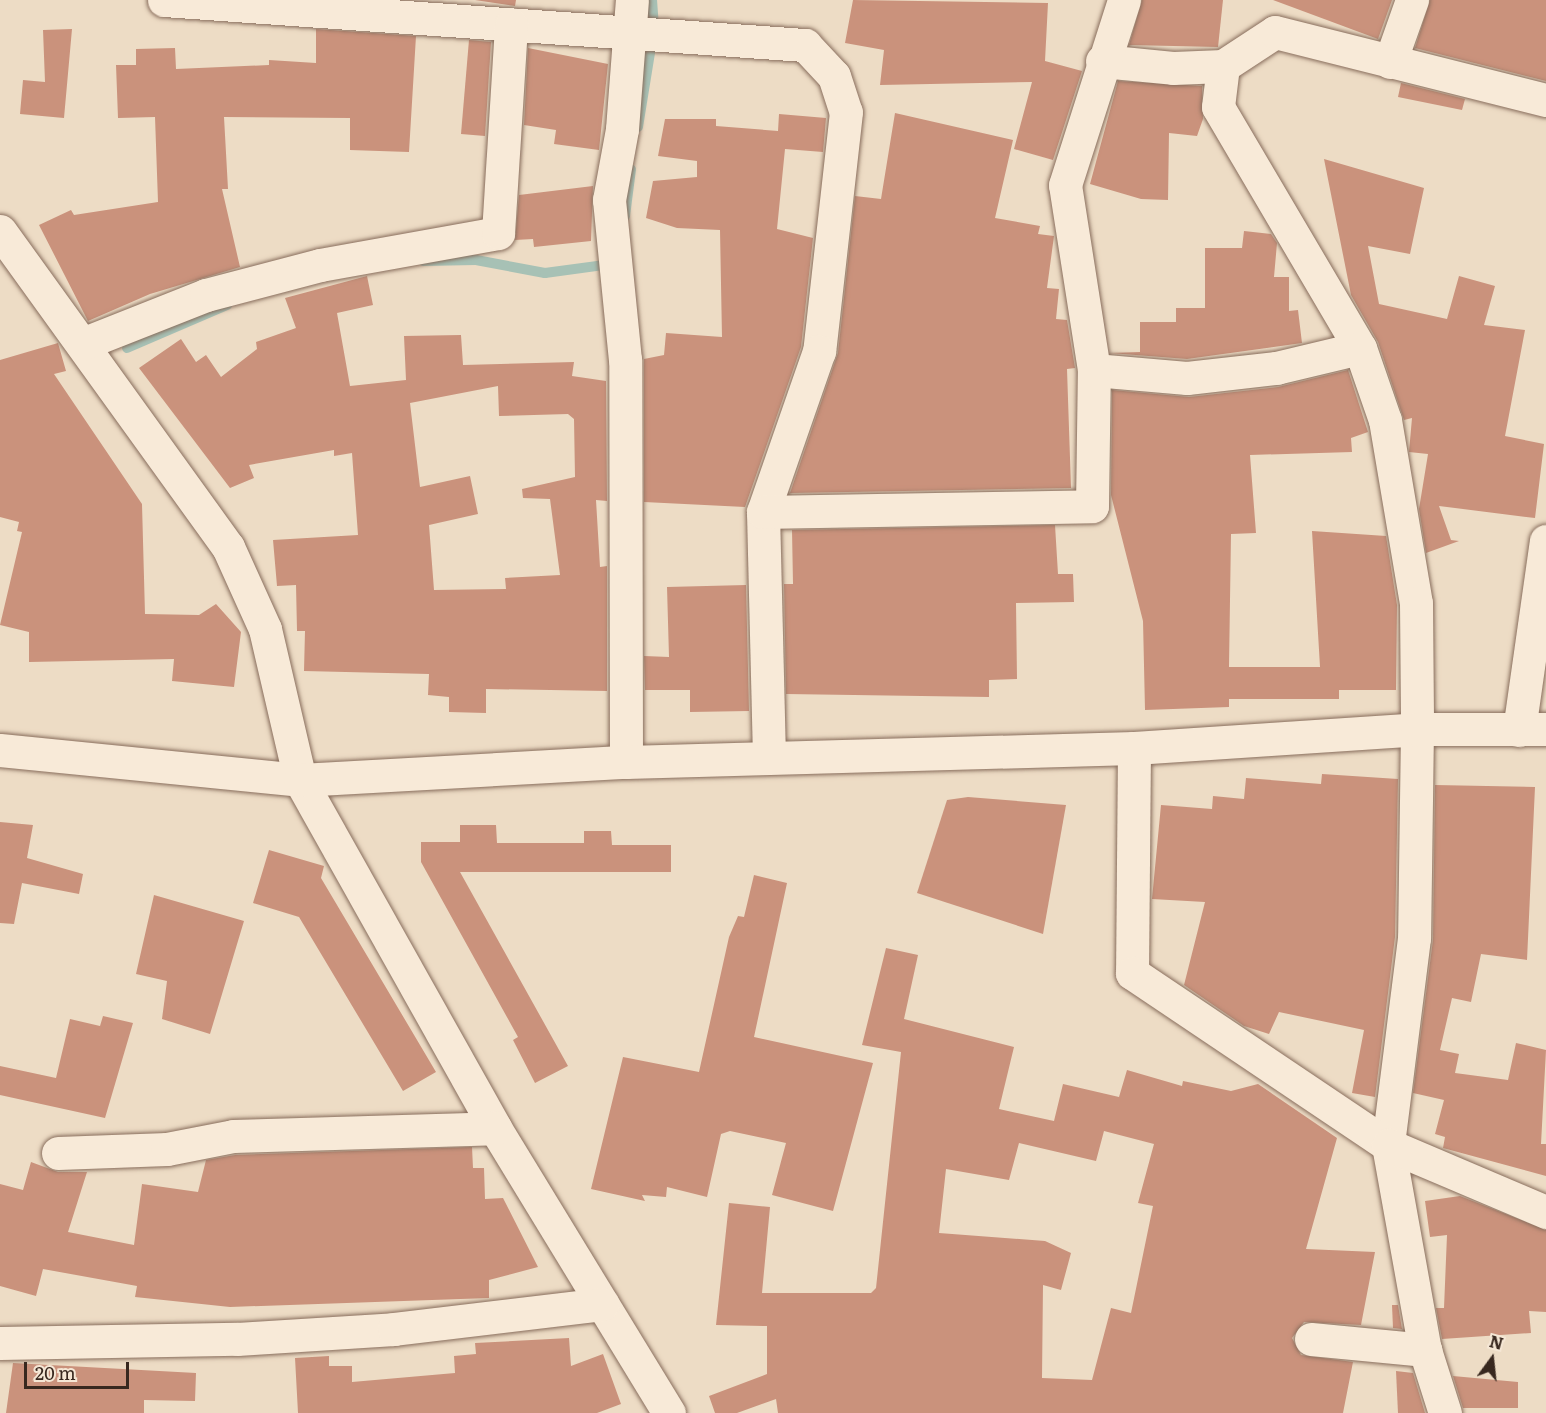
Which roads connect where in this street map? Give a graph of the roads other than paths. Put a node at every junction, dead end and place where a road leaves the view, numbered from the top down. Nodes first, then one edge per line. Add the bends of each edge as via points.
1 (164, 0) edge
2 (632, 0) edge
3 (1124, 0) edge
4 (1412, 0) edge
5 (511, 24) junction
6 (632, 32) junction
7 (1102, 61) junction
8 (1389, 62) junction
9 (1223, 66) junction
10 (1546, 100) edge
11 (0, 231) edge
12 (82, 344) junction
13 (1360, 348) junction
14 (1095, 370) junction
15 (763, 512) junction
16 (1546, 541) edge
17 (1417, 729) junction
18 (1532, 729) edge
19 (1134, 748) junction
20 (0, 750) edge
21 (770, 757) junction
22 (626, 762) junction
23 (300, 780) junction
24 (495, 1128) junction
25 (1388, 1145) junction
26 (58, 1153) dead end
27 (1546, 1212) edge
28 (603, 1304) junction
29 (1311, 1339) dead end
30 (0, 1343) edge
31 (1425, 1350) junction
32 (669, 1413) edge
33 (1445, 1413) edge

1 - 5 street
2 - 6 street
3 - 7 street
4 - 8 street
5 - 6 street
5 - 12 street via 498,233 320,265 206,295
6 - 15 street via 805,45 834,76 846,112 819,351
6 - 22 street via 609,200 625,348
7 - 9 street via 1173,68
7 - 14 street via 1065,185
8 - 9 street via 1275,32
8 - 10 street
9 - 13 street via 1218,106
11 - 12 street
12 - 23 street via 228,547 265,629
13 - 14 street via 1276,368 1187,378
13 - 17 street via 1385,420 1416,603
14 - 15 street via 1092,506
15 - 21 street
16 - 18 street
17 - 18 street
17 - 19 street
17 - 25 street via 1414,938
19 - 21 street
19 - 25 street via 1132,973
20 - 23 street
21 - 22 street
22 - 23 street
23 - 24 street
24 - 26 street via 233,1136 166,1149
24 - 28 street
25 - 27 street
25 - 31 street
28 - 30 street via 394,1329 237,1339
28 - 32 street
29 - 31 street
31 - 33 street

